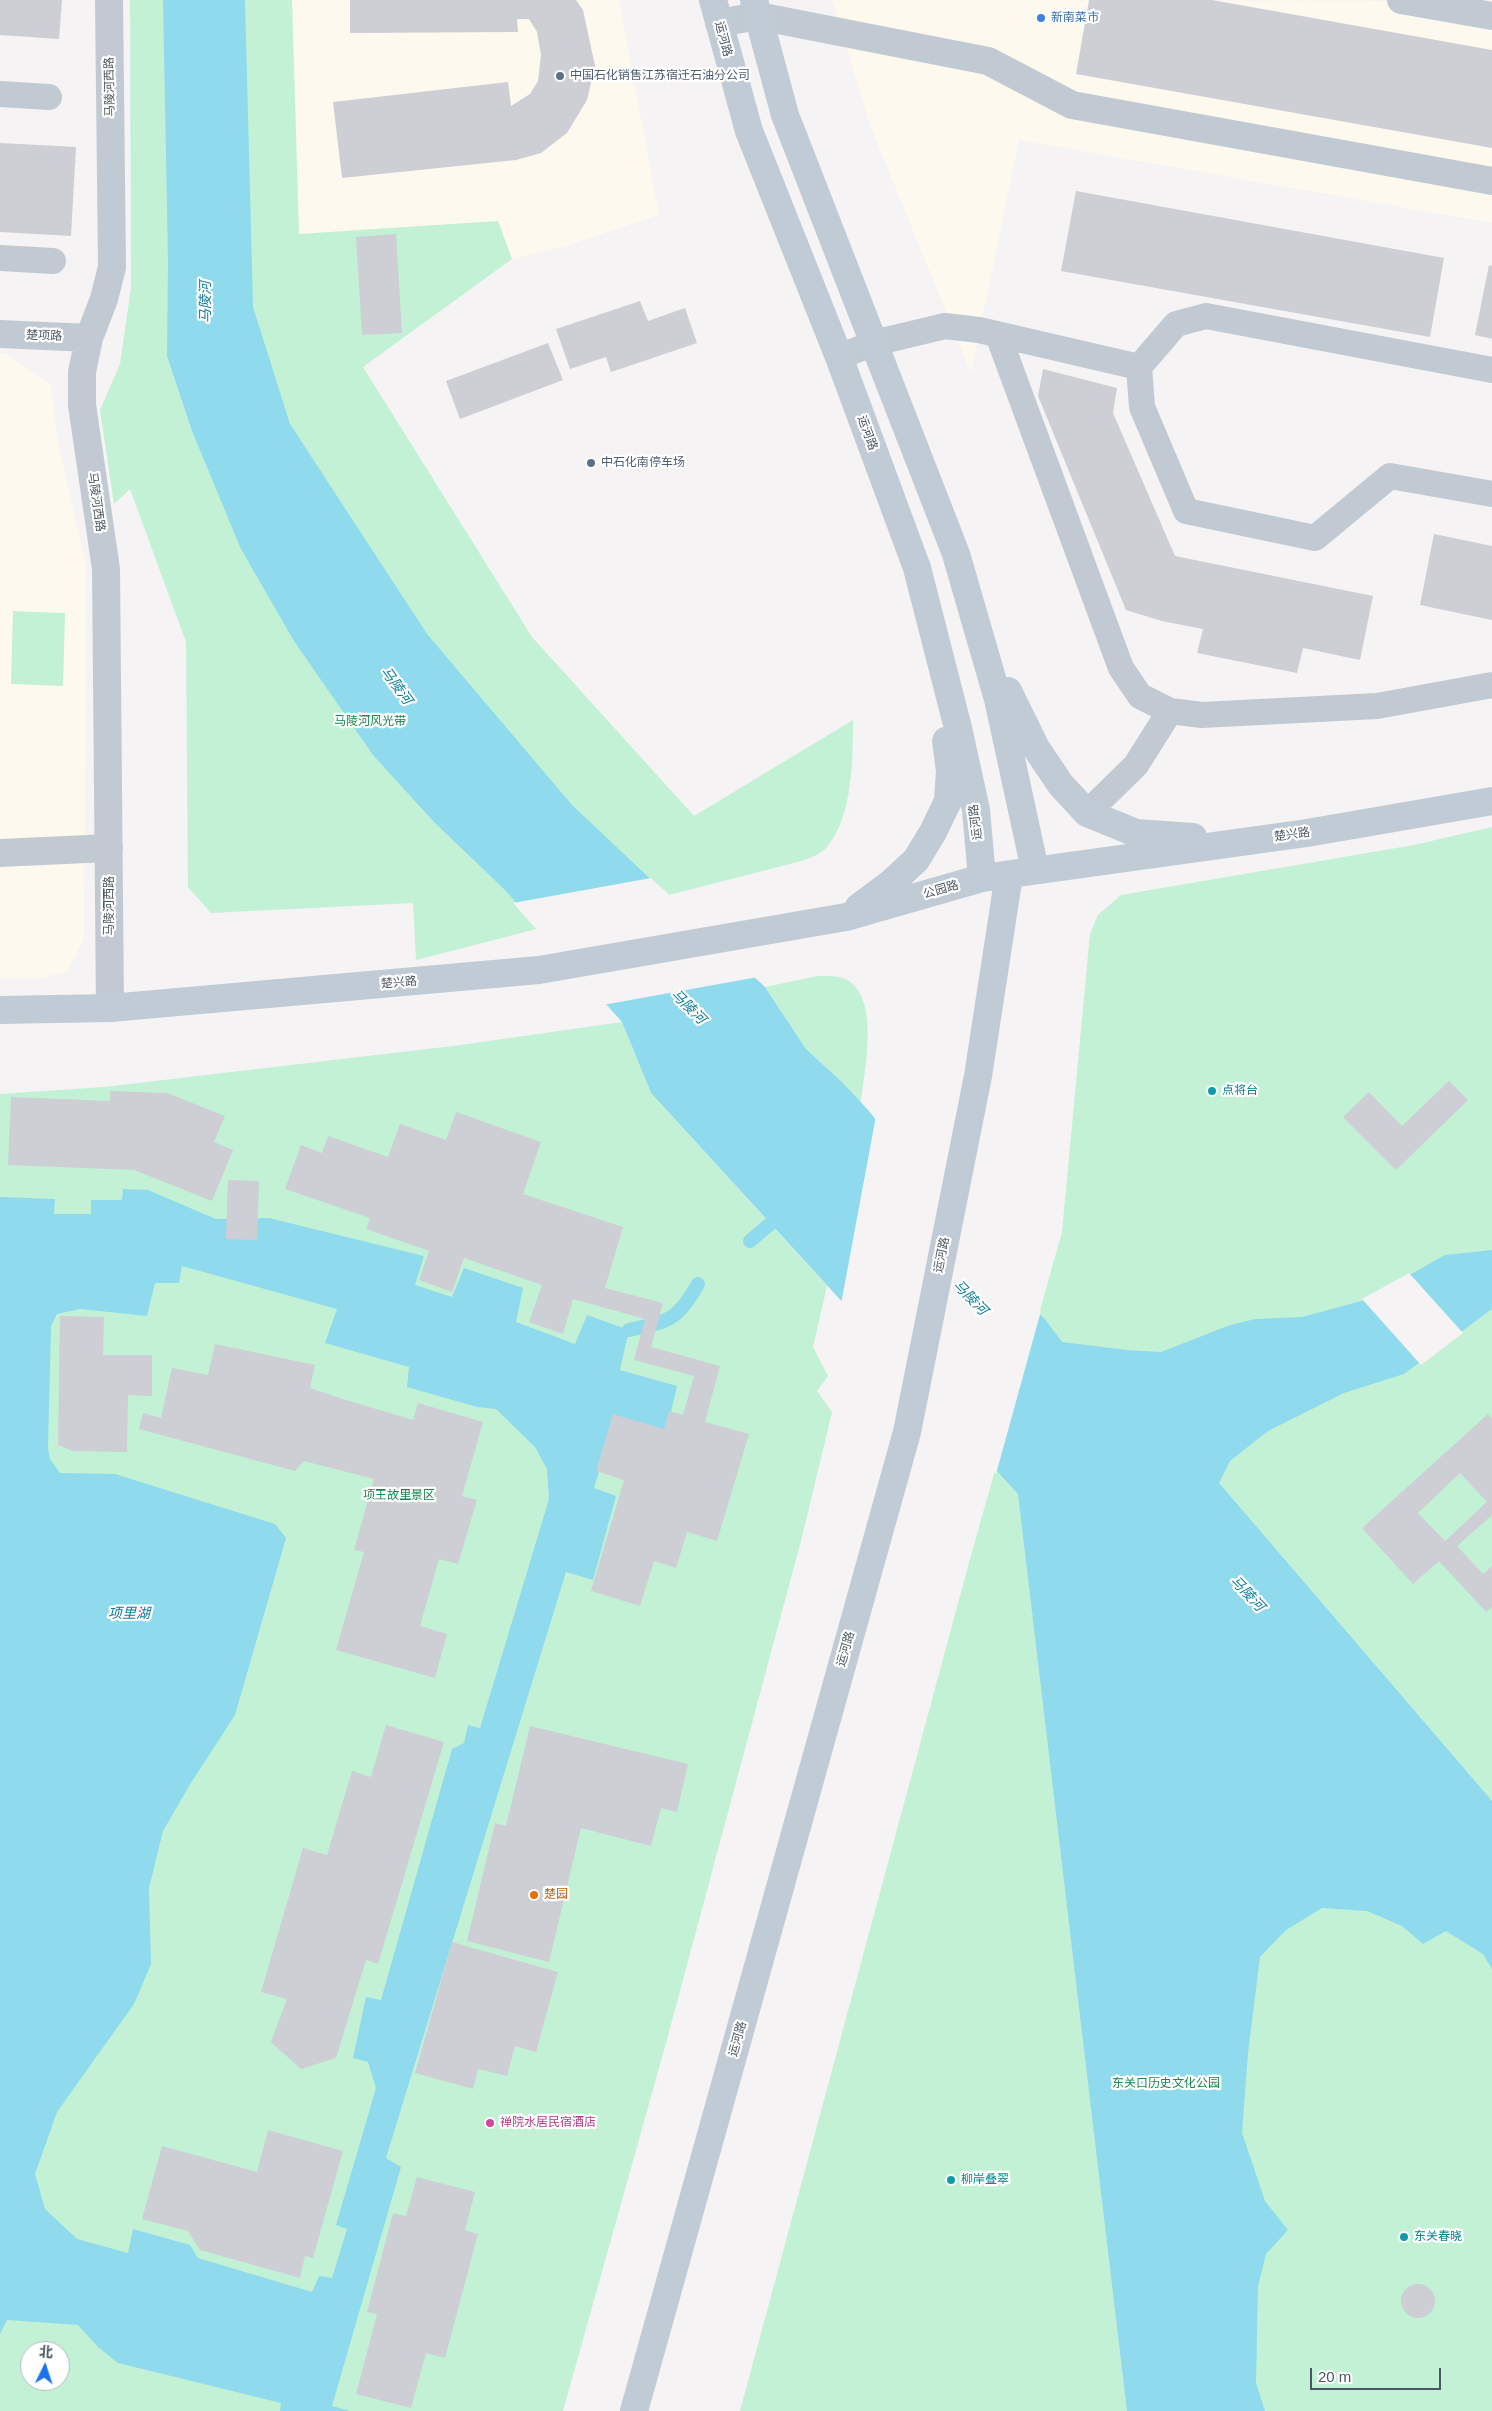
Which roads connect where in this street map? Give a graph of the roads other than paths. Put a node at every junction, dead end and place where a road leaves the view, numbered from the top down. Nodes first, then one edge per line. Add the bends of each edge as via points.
1 (109, 0) edge
2 (1402, 0) edge
3 (756, 8) edge
4 (716, 12) edge
5 (1492, 16) edge
6 (0, 94) edge
7 (49, 97) dead end
8 (1492, 181) edge
9 (0, 258) edge
10 (53, 261) dead end
11 (0, 334) edge
12 (998, 335) junction
13 (89, 338) junction
14 (874, 343) junction
15 (838, 357) junction
16 (1139, 367) junction
17 (1492, 370) edge
18 (1492, 494) edge
19 (973, 611) junction
20 (932, 625) junction
21 (1492, 685) edge
22 (1170, 711) junction
23 (1492, 801) edge
24 (1087, 813) junction
25 (1252, 841) junction
26 (109, 848) junction
27 (0, 853) edge
28 (1090, 862) joint
29 (1022, 873) junction
30 (982, 878) junction
31 (846, 917) junction
32 (794, 926) joint
33 (110, 1008) junction
34 (0, 1010) edge
35 (634, 2411) edge

1 - 13 street, 马陵河西路 via 112,267
2 - 5 street
3 - 4 street
3 - 8 street via 988,61 1072,105
3 - 14 street, 运河路 via 785,115
4 - 15 street, 运河路 via 749,131
6 - 7 lane
9 - 10 lane
11 - 13 street, 楚项路
12 - 14 lane via 945,326
12 - 16 lane
12 - 22 lane via 1121,668 1140,696
13 - 26 street, 马陵河西路 via 82,372 82,405 106,569
14 - 15 lane
14 - 19 street, 运河路 via 956,554
15 - 20 street, 运河路 via 917,568
16 - 17 lane via 1176,324 1206,316
16 - 18 lane via 1142,407 1186,511 1315,538 1390,476
19 - 24 street via 1036,748 1061,785
19 - 29 street, 运河路 via 998,699
20 - 30 street, 运河路 via 976,810
20 - 31 street via 950,771 948,801 916,860
21 - 22 lane via 1377,706 1202,715
22 - 24 lane via 1136,765
23 - 25 street, 楚兴路
24 - 25 street via 1136,833
25 - 28 street, 楚兴路
26 - 27 street
26 - 33 street, 马陵河西路
28 - 29 street, 公园路
29 - 30 street, 公园路
29 - 35 street, 运河路 via 907,1432
30 - 31 street, 公园路
31 - 32 street, 公园路
32 - 33 street, 楚兴路 via 539,970
33 - 34 street, 楚兴路

